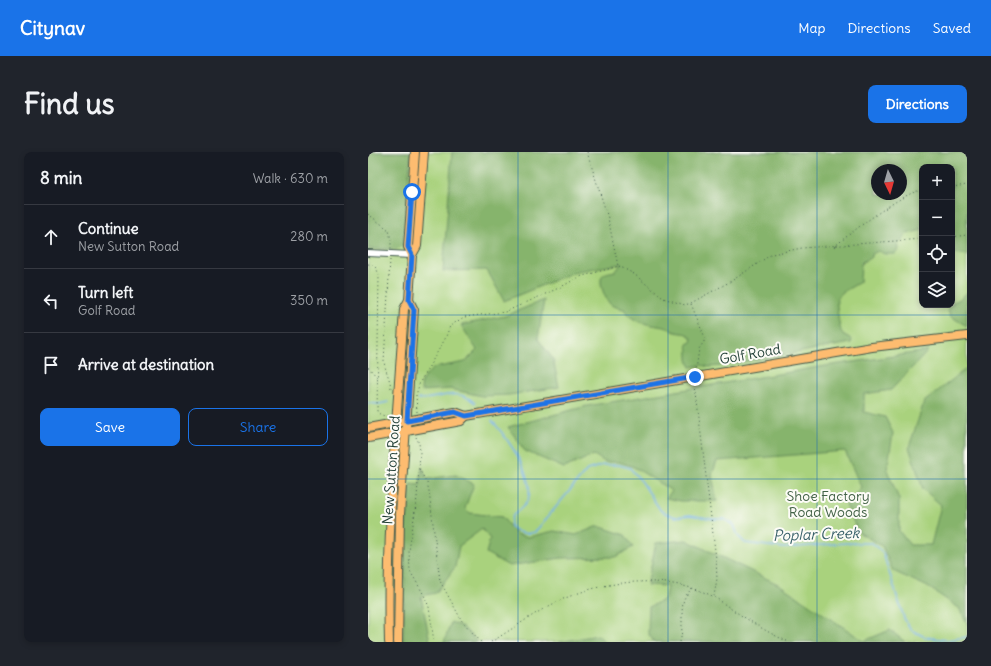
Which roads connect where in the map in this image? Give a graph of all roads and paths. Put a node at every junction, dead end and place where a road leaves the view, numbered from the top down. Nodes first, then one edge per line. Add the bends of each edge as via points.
1 (415, 152) edge
2 (424, 152) edge
3 (587, 152) edge
4 (967, 185) edge
5 (955, 187) edge
6 (919, 190) edge
7 (368, 214) edge
8 (967, 236) edge
9 (955, 237) edge
10 (919, 239) edge
11 (834, 247) junction
12 (368, 253) edge
13 (390, 254) junction
14 (412, 255) junction
15 (368, 264) edge
16 (619, 266) junction
17 (409, 300) junction
18 (691, 303) junction
19 (967, 336) edge
20 (368, 367) edge
21 (696, 371) dead end
22 (378, 379) junction
23 (695, 381) dead end
24 (391, 392) dead end
25 (417, 412) dead end
26 (390, 416) dead end
27 (466, 416) junction
28 (407, 421) junction
29 (396, 423) junction
30 (368, 428) edge
31 (406, 431) junction
32 (395, 433) junction
33 (416, 436) dead end
34 (368, 438) edge
35 (419, 469) junction
36 (692, 588) junction
37 (714, 597) junction
38 (389, 642) edge
39 (398, 642) edge
40 (434, 642) edge
41 (480, 642) edge
42 (491, 642) edge
43 (680, 642) edge
44 (789, 642) edge

1 - 14 main road, New Sutton Road via 408,247
2 - 14 main road, New Sutton Road via 417,246
3 - 16 path via 608,218
4 - 5 path
6 - 11 path via 877,215
7 - 13 path via 389,230
8 - 9 path
10 - 11 path
11 - 18 path via 802,248 772,254 733,280
12 - 13 street
13 - 14 street
13 - 24 path via 384,361
14 - 17 main road, New Sutton Road
15 - 22 path via 377,268 379,276
16 - 18 path via 634,274 663,298 686,305
16 - 25 path via 579,277 505,312 464,317 450,326 420,382 416,395
17 - 28 main road, New Sutton Road via 414,310
17 - 29 main road, New Sutton Road via 404,309
18 - 21 path via 705,340 699,348
19 - 27 main road, Golf Road via 872,347
20 - 22 path
22 - 26 path via 377,411 382,416
23 - 37 path via 716,558 717,579
27 - 28 main road, Golf Road via 455,412
27 - 31 main road, Golf Road via 461,421
28 - 29 main road, Golf Road
28 - 31 main road, New Sutton Road
29 - 30 main road, Golf Road
29 - 32 main road, New Sutton Road
31 - 32 main road, Golf Road
31 - 39 main road, New Sutton Road via 399,542
32 - 34 main road, Golf Road
32 - 38 main road, New Sutton Road via 388,566
33 - 35 path via 420,452
35 - 40 path via 409,551 410,571 430,607
35 - 41 path via 429,491 440,581 462,621
36 - 37 path
36 - 42 path via 643,582 589,590 558,602
36 - 43 path via 684,598
37 - 44 path via 761,628

